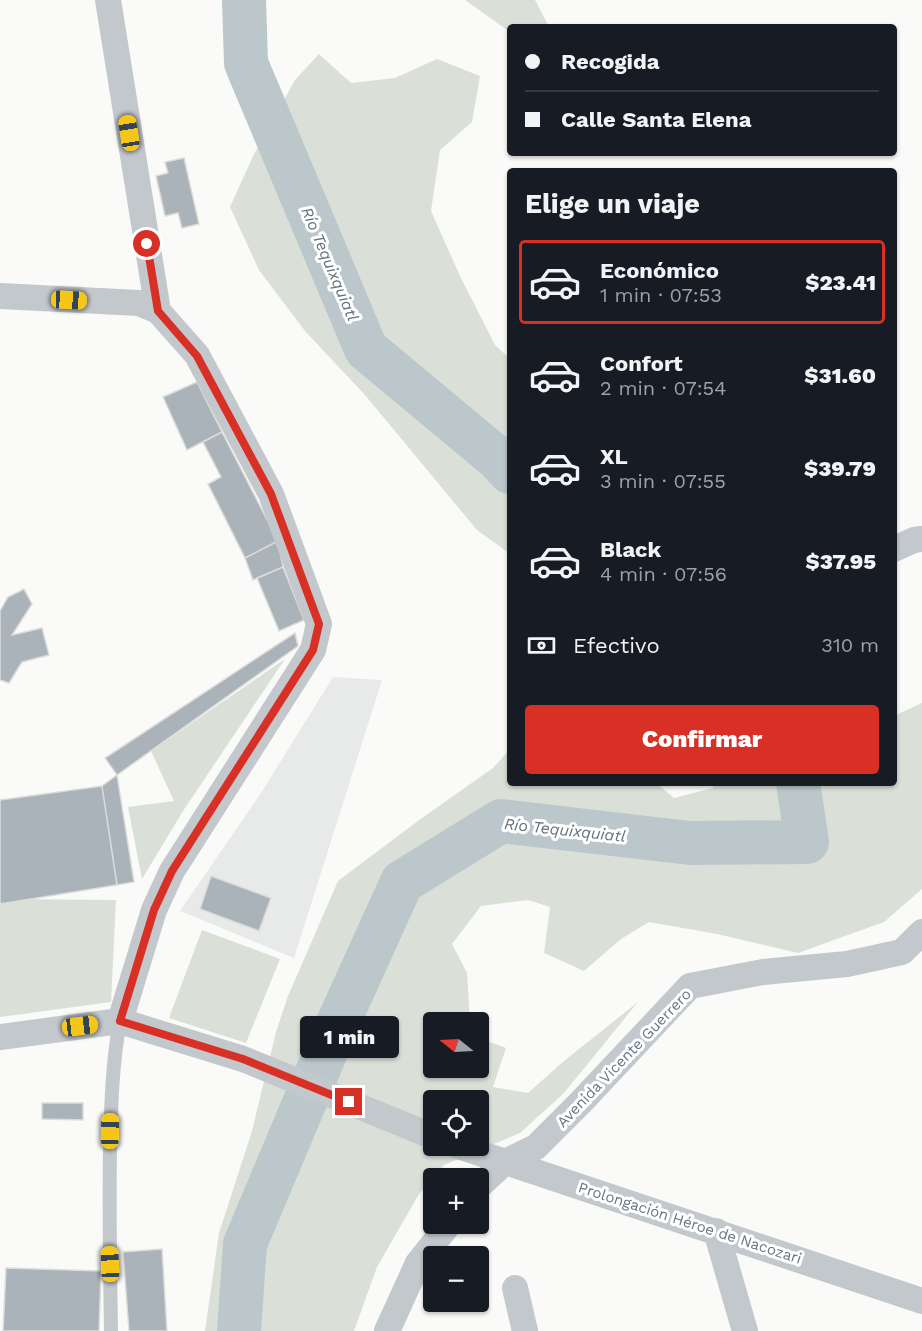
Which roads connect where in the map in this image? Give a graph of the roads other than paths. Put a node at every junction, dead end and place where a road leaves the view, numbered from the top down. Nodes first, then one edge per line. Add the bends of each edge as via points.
1 (108, 0) edge
2 (0, 296) edge
3 (158, 311) junction
4 (922, 539) edge
5 (897, 548) edge
6 (922, 932) edge
7 (120, 1021) junction
8 (0, 1036) edge
9 (423, 1133) edge
10 (487, 1156) edge
11 (505, 1162) junction
12 (489, 1177) edge
13 (716, 1231) junction
14 (441, 1234) edge
15 (515, 1288) dead end
16 (922, 1301) edge
17 (111, 1331) edge
18 (387, 1331) edge
19 (525, 1331) edge
20 (745, 1331) edge

1 - 3 street
2 - 3 street via 139,303
3 - 7 street via 197,356 271,494 319,624 313,650 172,871 154,910
4 - 5 street
6 - 11 street, Avenida Vicente Guerrero via 902,952 847,964 763,972 690,986 536,1147
7 - 8 street
7 - 9 street via 243,1059
7 - 17 lane via 111,1088
10 - 11 street, Prolongación Héroe de Nacozari
11 - 12 street, Avenida Vicente Guerrero
11 - 13 street, Prolongación Héroe de Nacozari
13 - 16 street, Prolongación Héroe de Nacozari
13 - 20 street
14 - 18 street via 418,1263
15 - 19 street

